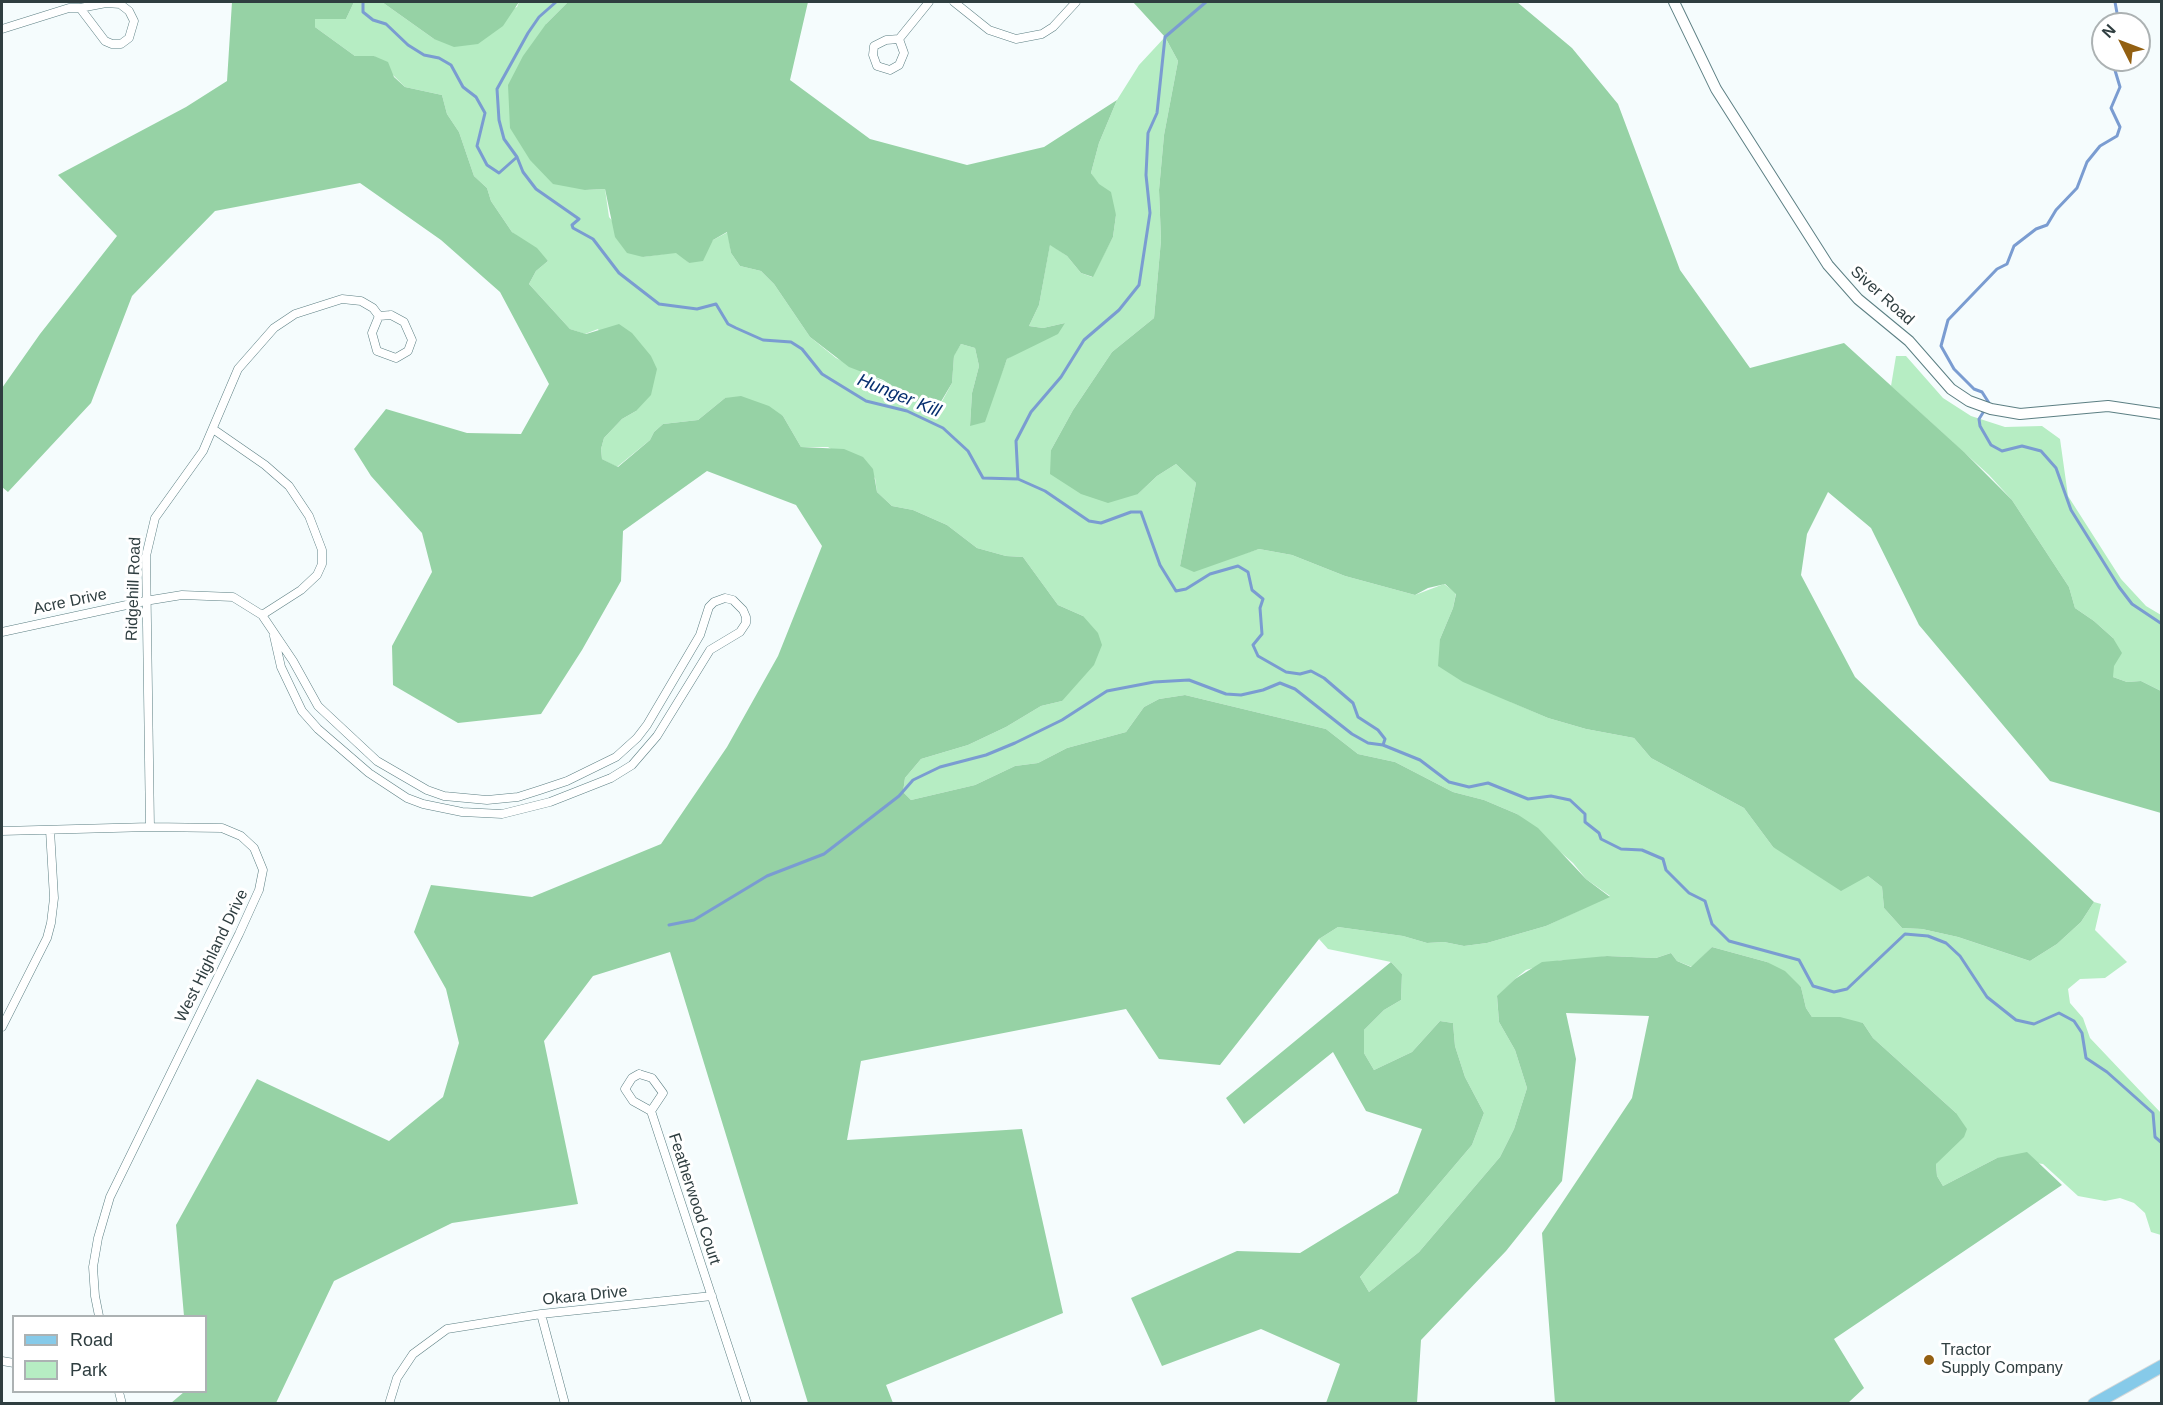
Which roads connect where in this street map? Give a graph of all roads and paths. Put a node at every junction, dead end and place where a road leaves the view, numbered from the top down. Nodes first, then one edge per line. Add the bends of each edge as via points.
1 (930, 2) edge
2 (954, 2) edge
3 (1076, 2) edge
4 (1674, 2) edge
5 (80, 8) junction
6 (2, 30) edge
7 (899, 39) junction
8 (379, 316) junction
9 (2162, 414) edge
10 (213, 429) junction
11 (145, 600) junction
12 (262, 615) junction
13 (2, 632) edge
14 (274, 636) junction
15 (651, 716) junction
16 (328, 718) junction
17 (665, 723) junction
18 (318, 729) junction
19 (567, 781) junction
20 (570, 794) junction
21 (444, 796) junction
22 (440, 808) junction
23 (150, 827) junction
24 (50, 830) junction
25 (2, 831) edge
26 (2, 1028) edge
27 (651, 1111) junction
28 (712, 1296) junction
29 (541, 1314) junction
30 (99, 1315) edge
31 (2162, 1366) edge
32 (389, 1404) edge
33 (566, 1404) edge
34 (747, 1404) edge
35 (2094, 1404) edge

1 - 7 street
2 - 3 street via 989,30 1016,39 1048,31
4 - 9 street, Siver Road via 1716,89 1827,265 1858,299 1909,341 1952,389 1969,401 2020,414 2108,406
5 - 5 street via 120,4 134,21 133,31 121,44 112,44 97,34
5 - 6 street
7 - 7 street via 886,39 874,46 878,66 891,70 899,65 904,52
8 - 8 street, Ridgehill Road via 372,333 377,351 392,358 402,356 411,346 408,327 391,315
8 - 10 street, Ridgehill Road via 360,301 342,299 315,306 274,327 238,369
10 - 11 street, Ridgehill Road via 203,451 150,528
10 - 12 street via 289,486 309,516 322,550 317,575
11 - 12 street, Acre Drive via 220,596 243,601
11 - 13 street, Acre Drive
11 - 23 street, Ridgehill Road
12 - 14 street
14 - 16 street
14 - 18 street via 281,667 296,700
15 - 17 street
15 - 17 street via 700,635 709,607 718,599 733,600 743,609 744,628 711,650
15 - 19 street via 637,738 616,757
16 - 18 street
16 - 21 street via 389,769
17 - 20 street via 632,765
18 - 22 street via 388,787 407,798
19 - 20 street
19 - 21 street via 504,799
20 - 22 street via 520,812 502,814
21 - 22 street
23 - 24 street, West Highland Drive
23 - 30 street, West Highland Drive via 206,826 233,831 254,848 263,870 259,890 239,934 110,1197 93,1267
24 - 25 street, West Highland Drive
24 - 26 street via 54,898 51,923
27 - 27 street via 663,1093 652,1077 639,1074 627,1082 625,1089 633,1101
27 - 28 street, Featherwood Court
28 - 29 street, Okara Drive
28 - 34 street
29 - 32 street, Okara Drive via 462,1325 435,1335 403,1368
29 - 33 street
31 - 35 main road

